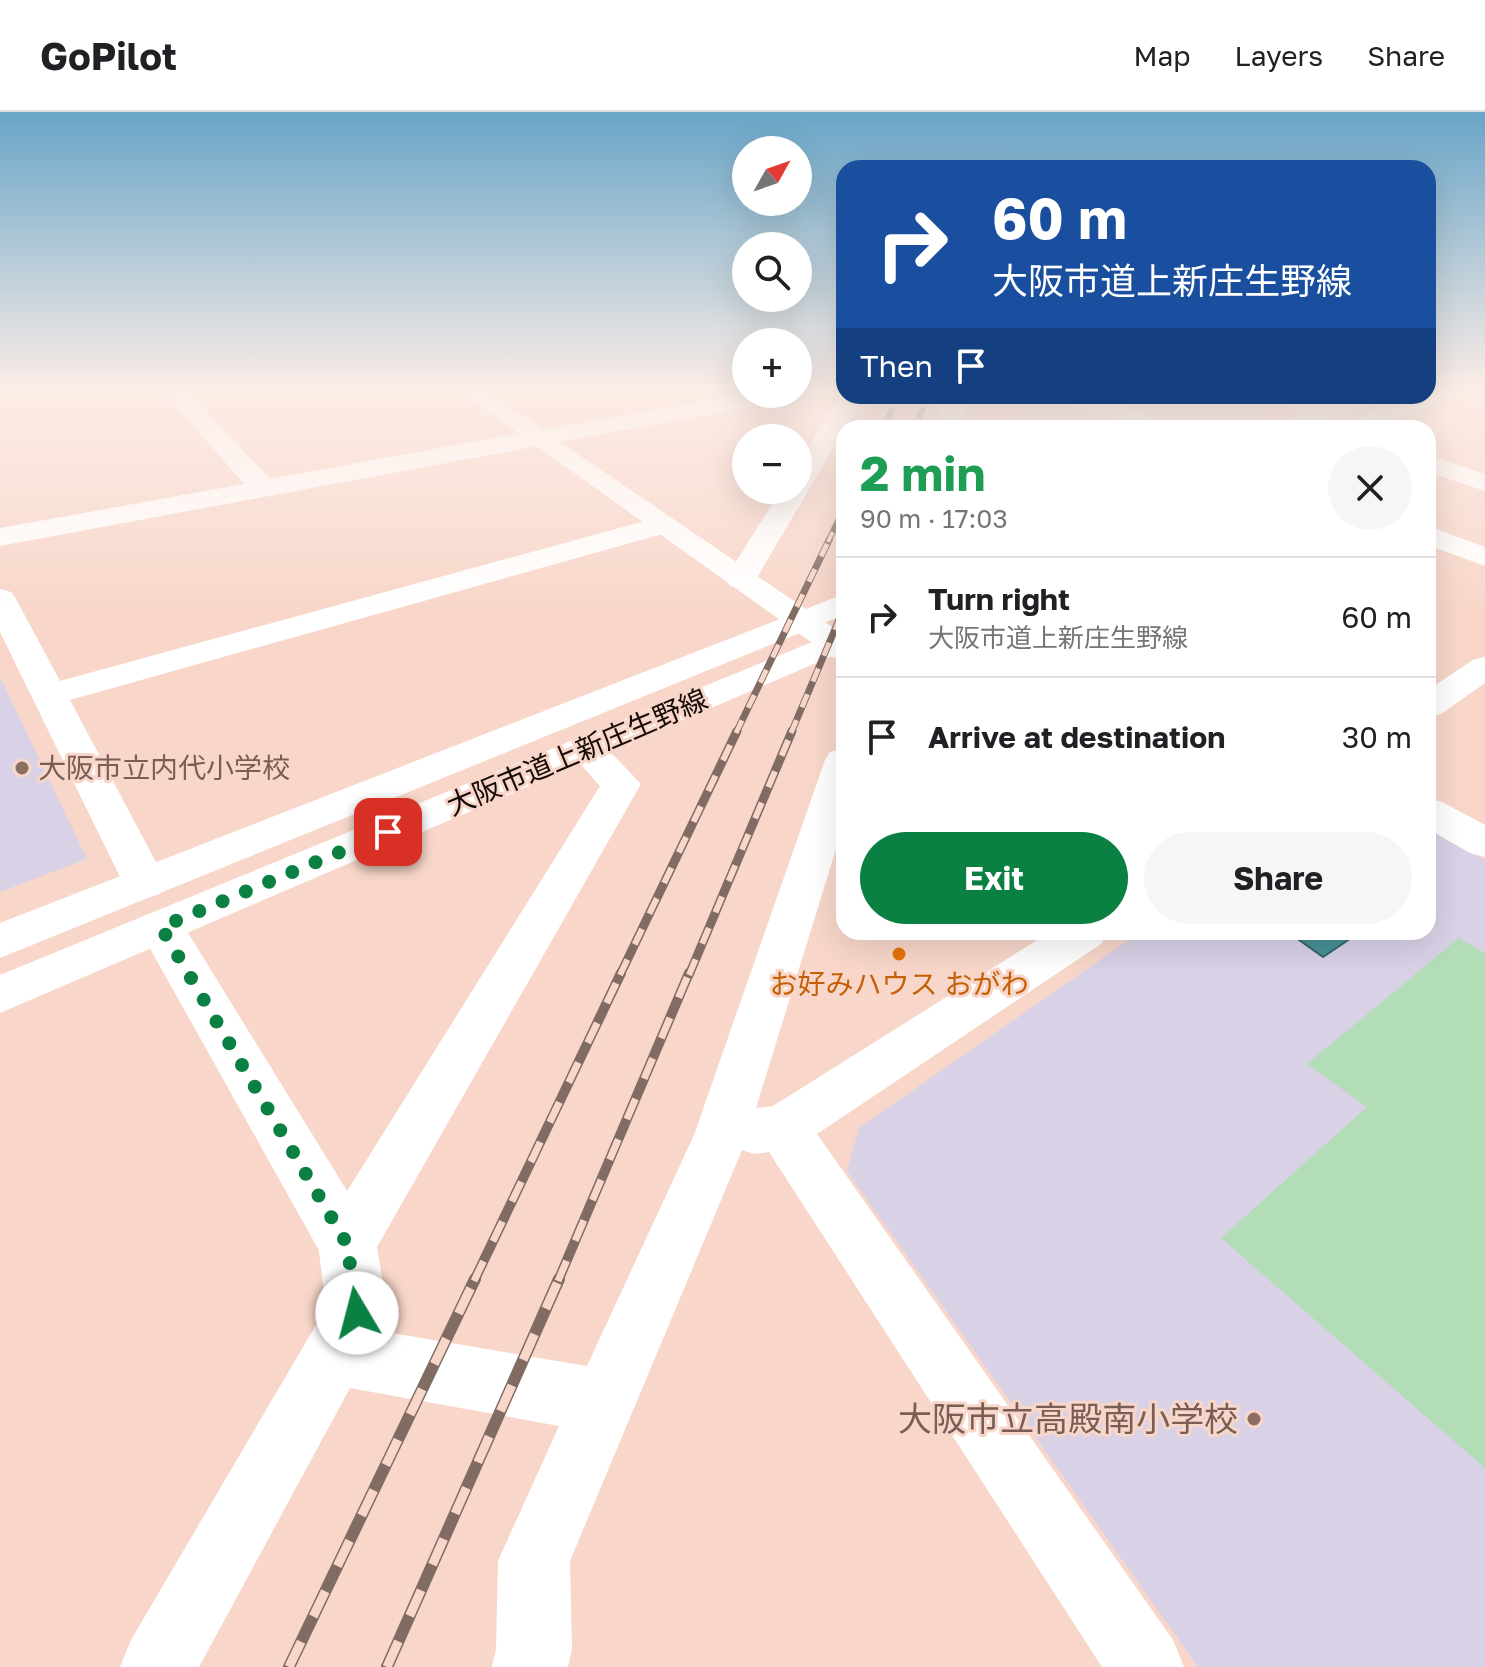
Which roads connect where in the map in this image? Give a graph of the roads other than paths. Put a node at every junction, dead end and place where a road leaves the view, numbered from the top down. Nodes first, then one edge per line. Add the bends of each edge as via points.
1 (240, 463) edge
2 (406, 463) edge
3 (573, 463) edge
4 (1436, 466) edge
5 (1485, 483) edge
6 (264, 489) junction
7 (786, 504) edge
8 (663, 525) junction
9 (0, 537) edge
10 (1436, 538) edge
11 (1485, 557) edge
12 (741, 579) junction
13 (0, 599) edge
14 (836, 607) edge
15 (802, 621) junction
16 (836, 642) edge
17 (836, 647) edge
18 (1482, 673) edge
19 (49, 695) junction
20 (1436, 701) edge
21 (586, 749) junction
22 (836, 784) edge
23 (1436, 815) edge
24 (1485, 843) edge
25 (153, 905) junction
26 (1073, 940) edge
27 (0, 941) edge
28 (0, 995) edge
29 (783, 1128) junction
30 (721, 1135) junction
31 (347, 1244) junction
32 (334, 1354) junction
33 (604, 1402) junction
34 (535, 1661) edge
35 (158, 1667) edge
36 (1146, 1667) edge

1 - 6 street
2 - 6 street
3 - 8 street
4 - 5 street
6 - 9 street
7 - 12 street
8 - 12 street
8 - 19 street
10 - 11 street
12 - 15 street
13 - 19 street
14 - 15 street, 大阪市道上新庄生野線
15 - 16 street
15 - 25 street, 大阪市道上新庄生野線
17 - 21 street, 大阪市道上新庄生野線
18 - 20 street
19 - 25 street
21 - 25 street, 大阪市道上新庄生野線
21 - 31 street via 621,784
22 - 30 street
23 - 24 street
25 - 27 street, 大阪市道上新庄生野線
25 - 28 street, 大阪市道上新庄生野線
25 - 31 street
26 - 29 street
29 - 30 street
29 - 36 street
30 - 33 street
31 - 32 street via 357,1313
32 - 33 street
32 - 35 street
33 - 34 street via 534,1561

